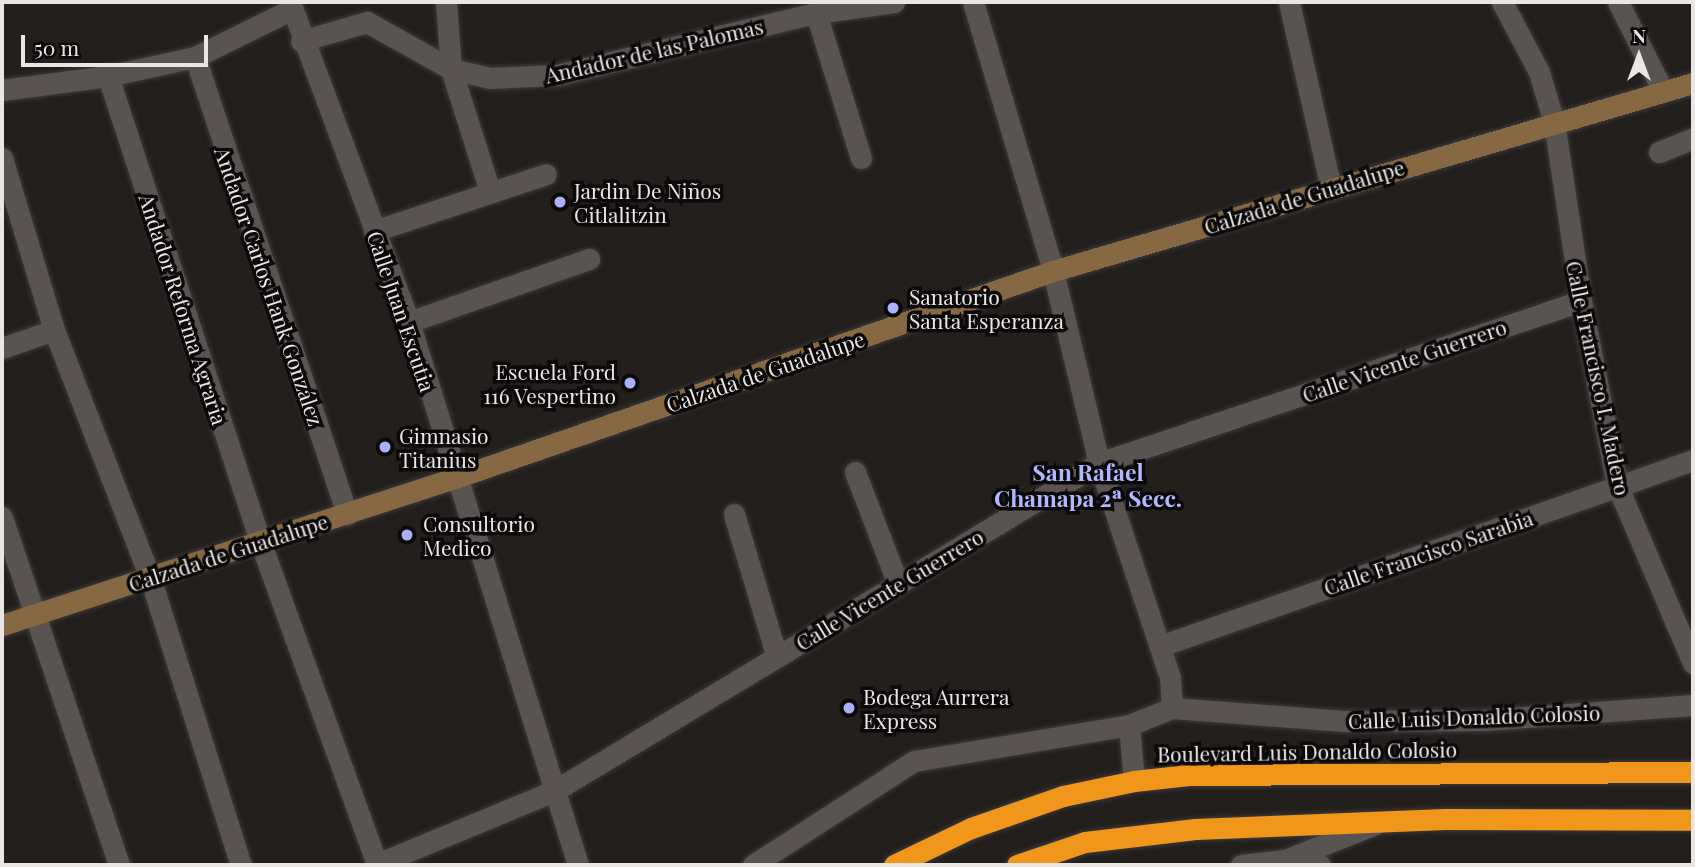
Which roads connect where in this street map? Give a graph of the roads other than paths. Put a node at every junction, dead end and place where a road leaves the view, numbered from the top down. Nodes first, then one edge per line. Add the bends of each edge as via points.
1 (446, 2) edge
2 (894, 2) edge
3 (973, 2) edge
4 (1289, 2) edge
5 (1502, 2) edge
6 (1618, 2) edge
7 (291, 5) edge
8 (816, 13) junction
9 (301, 41) junction
10 (195, 57) junction
11 (451, 69) junction
12 (108, 76) junction
13 (1693, 83) edge
14 (2, 90) edge
15 (1663, 91) junction
16 (1553, 122) junction
17 (1693, 138) edge
18 (1659, 152) dead end
19 (2, 158) edge
20 (861, 158) dead end
21 (546, 174) dead end
22 (1331, 188) junction
23 (490, 191) junction
24 (374, 231) junction
25 (589, 259) dead end
26 (1053, 271) junction
27 (1581, 301) junction
28 (409, 322) junction
29 (54, 330) junction
30 (2, 348) edge
31 (1693, 460) edge
32 (1100, 463) junction
33 (855, 472) dead end
34 (458, 478) junction
35 (1617, 485) junction
36 (347, 514) junction
37 (734, 514) dead end
38 (2, 517) edge
39 (260, 541) junction
40 (150, 577) junction
41 (898, 584) junction
42 (32, 615) junction
43 (2, 625) edge
44 (1163, 645) junction
45 (778, 657) junction
46 (1693, 663) edge
47 (1693, 705) edge
48 (1172, 708) junction
49 (1129, 725) junction
50 (1693, 772) edge
51 (1134, 781) junction
52 (554, 791) junction
53 (1693, 820) edge
54 (1383, 821) junction
55 (1285, 860) junction
56 (119, 865) edge
57 (242, 865) edge
58 (376, 865) edge
59 (578, 865) edge
60 (753, 865) edge
61 (894, 865) edge
62 (1017, 865) edge
63 (1241, 865) edge
64 (1320, 865) edge

1 - 11 street
2 - 8 street, Andador de las Palomas
3 - 26 street
4 - 22 street
5 - 16 street, Calle Francisco I. Madero via 1539,72
6 - 15 street
7 - 9 street, Calle Juan Escutia
7 - 10 street
8 - 11 street, Andador de las Palomas via 557,75 489,78
8 - 20 street
9 - 11 street, Andador de las Palomas via 367,22
9 - 24 street, Calle Juan Escutia
10 - 12 street
10 - 36 street, Andador Carlos Hank González
11 - 23 street
12 - 14 street
12 - 39 street, Andador Reforma Agraria
13 - 15 street, Calzada de Guadalupe
15 - 16 street, Calzada de Guadalupe
16 - 22 street, Calzada de Guadalupe
16 - 27 street, Calle Francisco I. Madero
17 - 18 street
19 - 29 street
21 - 23 street
22 - 26 street, Calzada de Guadalupe
23 - 24 street
24 - 28 street, Calle Juan Escutia
25 - 28 street
26 - 32 street
26 - 34 street, Calzada de Guadalupe
27 - 32 street, Calle Vicente Guerrero
27 - 35 street, Calle Francisco I. Madero
28 - 34 street, Calle Juan Escutia
29 - 30 street
29 - 40 street
31 - 35 street, Calle Francisco Sarabia
32 - 41 street, Calle Vicente Guerrero
32 - 44 street
33 - 41 street
34 - 36 street, Calzada de Guadalupe
34 - 52 street, Calle Juan Escutia
35 - 44 street, Calle Francisco Sarabia
35 - 46 street, Calle Francisco I. Madero
36 - 39 street, Calzada de Guadalupe
37 - 45 street
38 - 42 street
39 - 40 street, Calzada de Guadalupe
39 - 58 street, Andador Reforma Agraria
40 - 42 street, Calzada de Guadalupe
40 - 57 street
41 - 45 street, Calle Vicente Guerrero
42 - 43 street, Calzada de Guadalupe
42 - 56 street
44 - 48 street
45 - 52 street, Calle Vicente Guerrero
47 - 48 street, Calle Luis Donaldo Colosio via 1484,719 1345,721
48 - 49 street
49 - 51 street
49 - 60 street via 914,761
50 - 51 highway, Boulevard Luis Donaldo Colosio via 1244,774
51 - 61 highway, Boulevard Luis Donaldo Colosio via 1063,796 971,828
52 - 58 street, Calle Vicente Guerrero
52 - 59 street, Calle Juan Escutia
53 - 54 highway
54 - 55 street
54 - 62 highway via 1195,829 1085,842
55 - 63 street
55 - 64 street

